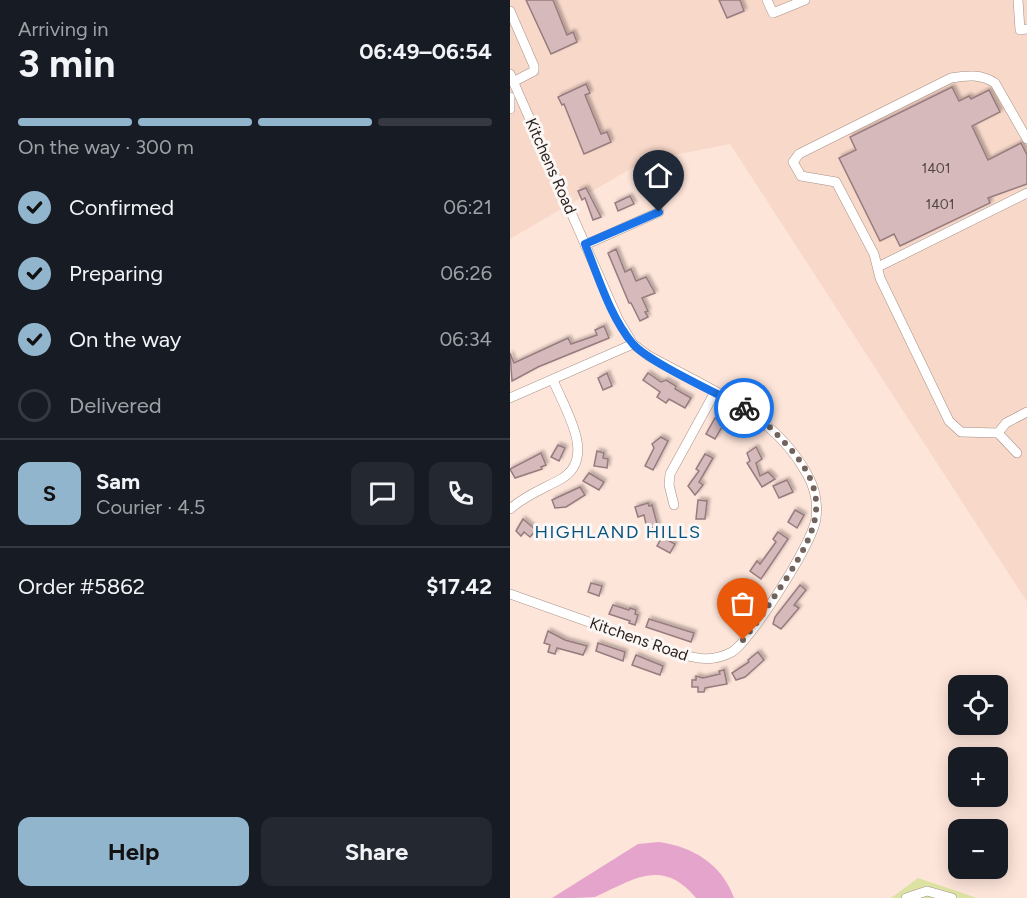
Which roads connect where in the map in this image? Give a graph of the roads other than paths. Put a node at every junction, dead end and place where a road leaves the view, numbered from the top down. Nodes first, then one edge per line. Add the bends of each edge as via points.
1 (767, 0) edge
2 (805, 0) edge
3 (1021, 5) edge
4 (510, 11) edge
5 (1027, 29) edge
6 (512, 78) edge
7 (510, 97) edge
8 (510, 109) edge
9 (1027, 139) edge
10 (1027, 192) edge
11 (659, 212) dead end
12 (585, 244) junction
13 (878, 267) junction
14 (633, 344) junction
15 (553, 380) junction
16 (715, 392) junction
17 (510, 398) edge
18 (1027, 412) edge
19 (998, 433) junction
20 (1017, 453) dead end
21 (674, 505) dead end
22 (510, 510) edge
23 (510, 594) edge
24 (906, 898) edge
25 (951, 898) edge

1 - 2 street via 773,13
3 - 5 street via 1020,30
4 - 6 street via 534,66 534,71
6 - 12 street, Kitchens Road
7 - 8 street
9 - 13 street via 995,83 965,75 951,78 799,154 793,162 801,176 836,182
10 - 13 street
11 - 12 street
12 - 14 street, Kitchens Road
13 - 19 street via 949,421 961,432
14 - 15 street
14 - 16 street, Kitchens Road
15 - 17 street
15 - 22 street via 577,440 578,461 562,479 522,499
16 - 21 street via 669,474
16 - 23 street, Kitchens Road via 764,421 793,452 816,495 816,520 809,543 753,629 734,651 699,660
18 - 19 street via 1006,423
19 - 20 street
24 - 25 street via 927,891

